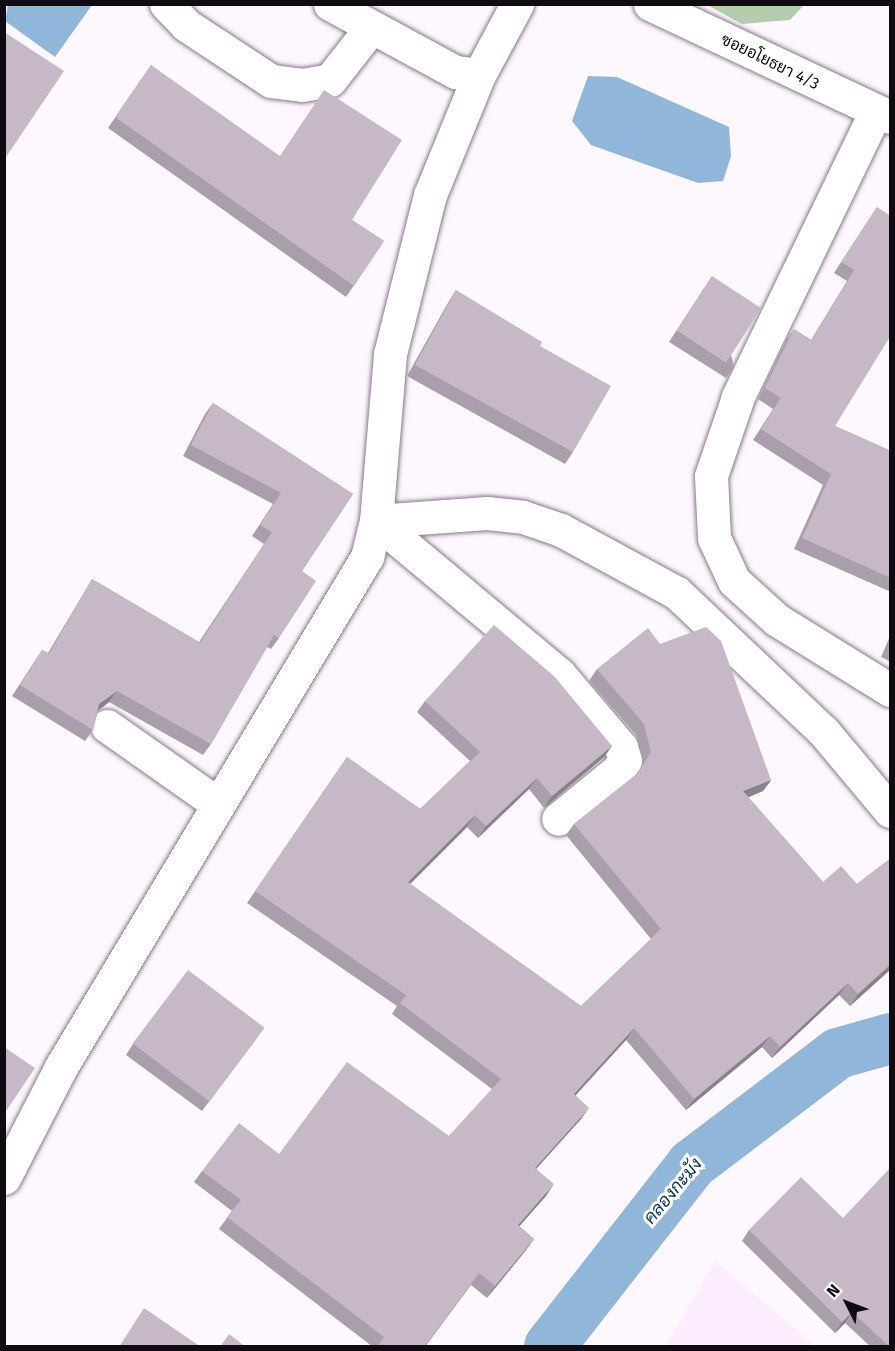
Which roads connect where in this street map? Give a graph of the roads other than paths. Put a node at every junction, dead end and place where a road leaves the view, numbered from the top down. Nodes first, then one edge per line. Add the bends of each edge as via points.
1 (166, 4) edge
2 (330, 4) edge
3 (517, 4) edge
4 (650, 4) edge
5 (370, 29) junction
6 (479, 75) junction
7 (883, 115) edge
8 (376, 522) junction
9 (891, 690) edge
10 (107, 726) dead end
11 (218, 804) junction
12 (891, 811) edge
13 (558, 819) dead end
14 (4, 1178) edge

1 - 5 street via 186,25 271,81 302,85 330,80
2 - 5 street
3 - 6 street
4 - 7 street, ซอยอโยธยา 4/3
5 - 6 street via 455,72
6 - 8 street via 430,195 390,354
7 - 9 street via 738,397 711,476 714,538 734,581 777,620
8 - 11 street via 367,557
8 - 12 street via 487,513 523,517 561,530 677,593 824,732
8 - 13 street via 559,674 621,747 625,760 618,770
10 - 11 street
11 - 14 street via 61,1067

